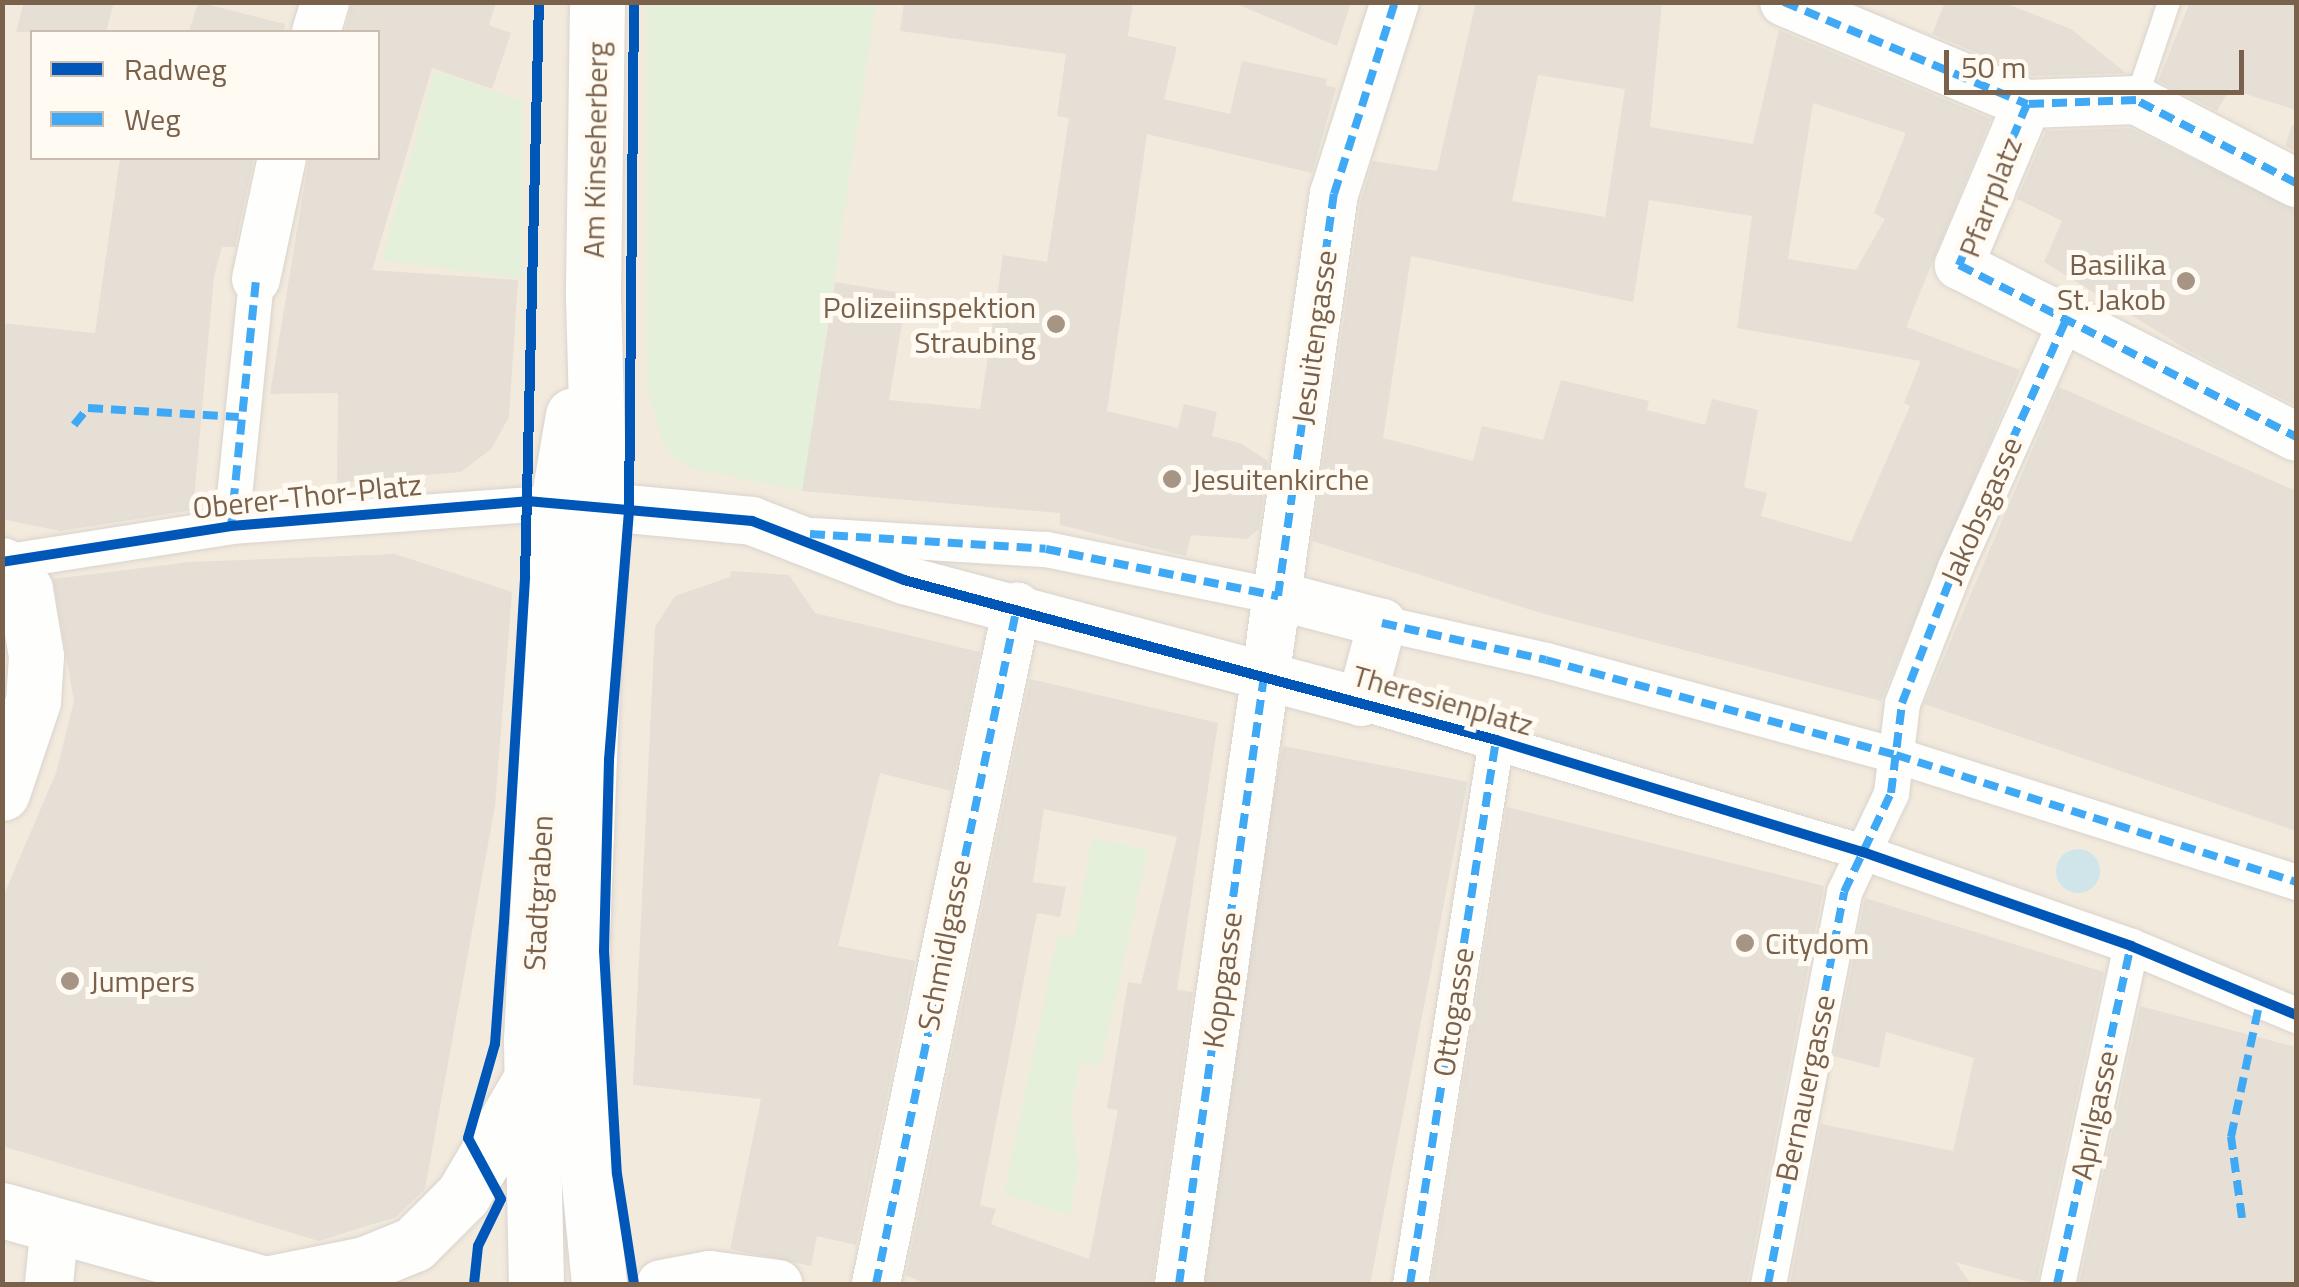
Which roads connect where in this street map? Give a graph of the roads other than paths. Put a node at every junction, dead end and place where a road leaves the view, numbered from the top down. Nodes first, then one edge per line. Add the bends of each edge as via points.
1 (325, 2) edge
2 (597, 2) edge
3 (1395, 2) edge
4 (1784, 2) edge
5 (2169, 2) edge
6 (317, 30) edge
7 (2136, 100) junction
8 (2027, 104) junction
9 (282, 160) edge
10 (2296, 183) edge
11 (256, 279) joint
12 (2066, 320) junction
13 (2296, 437) edge
14 (578, 504) junction
15 (231, 526) junction
16 (794, 534) junction
17 (2, 563) edge
18 (1278, 596) junction
19 (1017, 606) junction
20 (1382, 623) junction
21 (1264, 676) junction
22 (1361, 702) junction
23 (1496, 740) junction
24 (1896, 755) junction
25 (2, 793) edge
26 (1863, 852) junction
27 (2296, 882) edge
28 (2131, 946) junction
29 (2296, 1015) edge
30 (532, 1078) junction
31 (2, 1210) edge
32 (55, 1224) junction
33 (49, 1284) edge
34 (266, 1284) edge
35 (536, 1284) edge
36 (599, 1284) edge
37 (660, 1284) edge
38 (778, 1284) edge
39 (876, 1284) edge
40 (1179, 1284) edge
41 (1410, 1284) edge
42 (1768, 1284) edge
43 (2057, 1284) edge

1 - 6 street
2 - 14 main road, Am Kinseherberg via 592,298
3 - 18 street, Jesuitengasse via 1334,194
4 - 8 street
5 - 7 lane
7 - 8 street, Pfarrplatz
7 - 10 street, Pfarrplatz
8 - 12 street, Pfarrplatz via 1958,265
9 - 11 street
11 - 15 street, Oberer-Thor-Platz
12 - 13 street, Pfarrplatz
12 - 24 street, Jakobsgasse via 1954,567 1902,703
14 - 15 street, Oberer-Thor-Platz
14 - 16 street, Theresienplatz via 752,521
14 - 30 main road, Stadtgraben
14 - 36 main road, Stadtgraben via 576,1060
15 - 17 street, Oberer-Thor-Platz
16 - 18 street, Theresienplatz via 1046,549
16 - 19 street, Theresienplatz via 904,580
17 - 25 main road via 26,590 36,656 33,701
18 - 20 street, Theresienplatz
18 - 21 street, Jesuitengasse
19 - 21 street, Theresienplatz
19 - 39 street, Schmidlgasse
20 - 22 street
20 - 24 street, Theresienplatz
21 - 22 street, Theresienplatz
21 - 40 street, Koppgasse
22 - 23 street, Theresienplatz
23 - 26 street, Theresienplatz
23 - 41 street, Ottogasse
24 - 26 street via 1891,793
24 - 27 street, Theresienplatz
26 - 28 street, Theresienplatz
26 - 42 street, Bernauergasse via 1844,892
28 - 29 street, Theresienplatz
28 - 43 street, Aprilgasse
30 - 34 main road via 463,1196 414,1244 365,1264
30 - 35 main road, Stadtgraben
31 - 32 main road
32 - 33 street
32 - 34 main road
37 - 38 street via 710,1274

